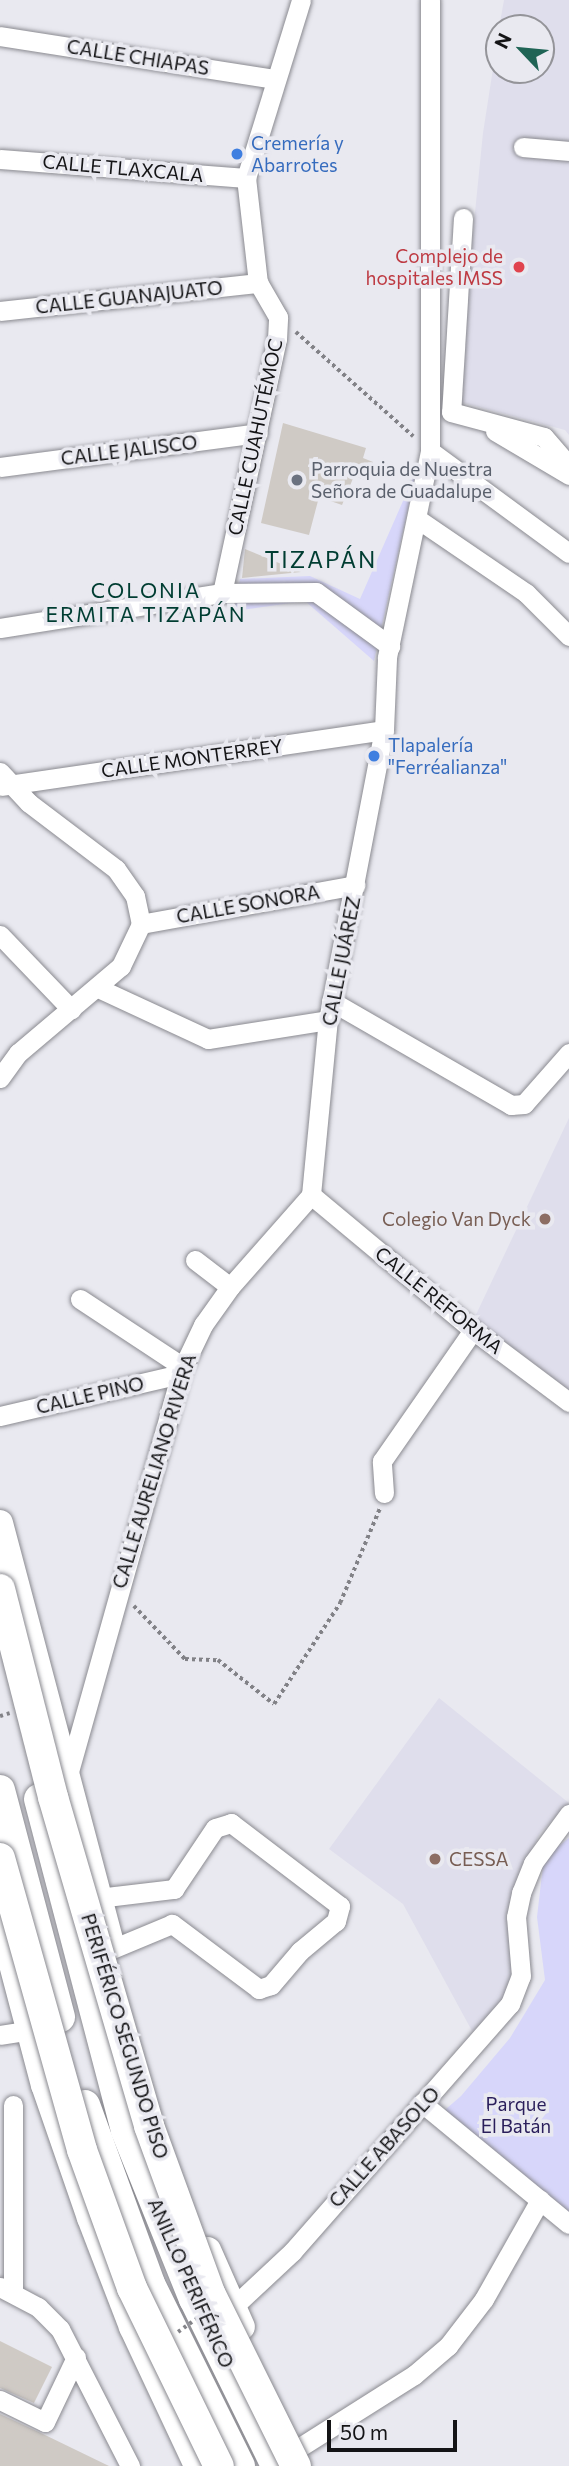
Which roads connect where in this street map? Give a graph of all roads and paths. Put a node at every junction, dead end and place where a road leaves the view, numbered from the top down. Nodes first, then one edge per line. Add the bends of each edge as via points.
1 (301, 0) edge
2 (429, 0) edge
3 (0, 36) edge
4 (276, 79) junction
5 (523, 147) dead end
6 (569, 151) edge
7 (0, 159) edge
8 (246, 178) junction
9 (463, 218) dead end
10 (258, 282) junction
11 (0, 311) edge
12 (278, 317) junction
13 (473, 418) junction
14 (258, 433) junction
15 (430, 451) junction
16 (569, 466) edge
17 (0, 467) edge
18 (569, 475) edge
19 (419, 520) junction
20 (569, 553) edge
21 (222, 593) junction
22 (0, 628) edge
23 (569, 636) edge
24 (390, 646) junction
25 (384, 730) junction
26 (3, 780) edge
27 (355, 885) junction
28 (141, 924) junction
29 (0, 935) edge
30 (98, 988) junction
31 (71, 1009) junction
32 (330, 1010) junction
33 (567, 1063) edge
34 (0, 1078) edge
35 (310, 1195) junction
36 (195, 1260) dead end
37 (230, 1287) junction
38 (80, 1298) dead end
39 (474, 1330) junction
40 (181, 1371) junction
41 (569, 1402) edge
42 (0, 1416) edge
43 (384, 1493) joint
44 (0, 1523) edge
45 (117, 1587) junction
46 (0, 1589) edge
47 (0, 1649) edge
48 (66, 1782) junction
49 (0, 1790) edge
50 (569, 1814) edge
51 (0, 1858) edge
52 (98, 1898) junction
53 (0, 1919) edge
54 (112, 1949) junction
55 (30, 2030) junction
56 (0, 2035) edge
57 (422, 2103) junction
58 (13, 2105) dead end
59 (6, 2177) edge
60 (540, 2200) junction
61 (569, 2224) edge
62 (6, 2256) edge
63 (6, 2290) edge
64 (233, 2307) junction
65 (202, 2314) dead end
66 (170, 2339) dead end
67 (76, 2357) junction
68 (205, 2394) junction
69 (0, 2400) edge
70 (289, 2461) edge
71 (130, 2466) edge
72 (197, 2466) edge
73 (219, 2466) edge
74 (226, 2466) edge
75 (240, 2466) edge

1 - 4 street, CALLE CUAHUTÉMOC
2 - 15 street, CALLE JUÁREZ
3 - 4 street, CALLE CHIAPAS
4 - 8 street, CALLE CUAHUTÉMOC
5 - 6 street
7 - 8 street, CALLE TLAXCALA
8 - 10 street, CALLE CUAHUTÉMOC
9 - 13 street via 451,412
10 - 11 street, CALLE GUANAJUATO
10 - 12 street, CALLE CUAHUTÉMOC
12 - 14 street, CALLE CUAHUTÉMOC
12 - 15 path
13 - 16 street via 544,438
13 - 18 street
14 - 17 street, CALLE JALISCO
14 - 21 street, CALLE CUAHUTÉMOC
15 - 19 street, CALLE JUÁREZ
15 - 20 street
19 - 23 street via 526,593
19 - 24 street, CALLE JUÁREZ
21 - 22 street
21 - 24 street via 316,592
24 - 25 street, CALLE JUÁREZ
25 - 26 street, CALLE MONTERREY
25 - 27 street, CALLE JUÁREZ
26 - 28 street via 116,869 135,896
27 - 28 street, CALLE SONORA
27 - 32 street, CALLE JUÁREZ
28 - 30 street via 121,966
29 - 31 street
30 - 31 street
30 - 32 street via 200,1037
31 - 34 street via 18,1053
32 - 33 street via 511,1105 524,1104
32 - 35 street, CALLE JUÁREZ
35 - 37 street, CALLE AURELIANO RIVERA
35 - 39 street, CALLE REFORMA
36 - 37 street
37 - 40 street, CALLE AURELIANO RIVERA via 203,1325
38 - 40 street
39 - 41 street, CALLE REFORMA
39 - 43 street via 382,1461
40 - 42 street, CALLE PINO
40 - 45 street, CALLE AURELIANO RIVERA
43 - 45 path via 340,1603 274,1704 218,1660 185,1659
44 - 48 main road
45 - 48 street, CALLE AURELIANO RIVERA
46 - 70 highway, PERIFÉRICO SEGUNDO PISO, bridge via 53,1797 149,2126 211,2295
47 - 70 highway, ANILLO PERIFÉRICO via 126,2131 194,2299
48 - 52 main road
49 - 68 highway, ANILLO PERIFÉRICO via 94,2140 150,2284
50 - 57 street, CALLE ABASOLO via 533,1863 521,1893 516,1917 521,1976 510,2004
51 - 73 highway, bridge via 87,2162 132,2288
52 - 54 main road
52 - 54 street via 174,1889 215,1828 231,1823 340,1906 337,1921 300,1951 271,1985 259,1989 172,1924
53 - 55 main road
54 - 64 main road via 190,2207
55 - 56 street
55 - 72 main road via 90,2218 132,2327
57 - 60 street
57 - 64 street, CALLE ABASOLO via 292,2252
58 - 59 street
59 - 62 street
60 - 61 street
60 - 70 street via 484,2299 448,2346 414,2375
62 - 63 street
63 - 67 street via 49,2317
64 - 70 main road
65 - 66 path, bridge
67 - 69 street via 45,2422
67 - 71 street
68 - 74 highway
68 - 75 highway, ANILLO PERIFÉRICO

